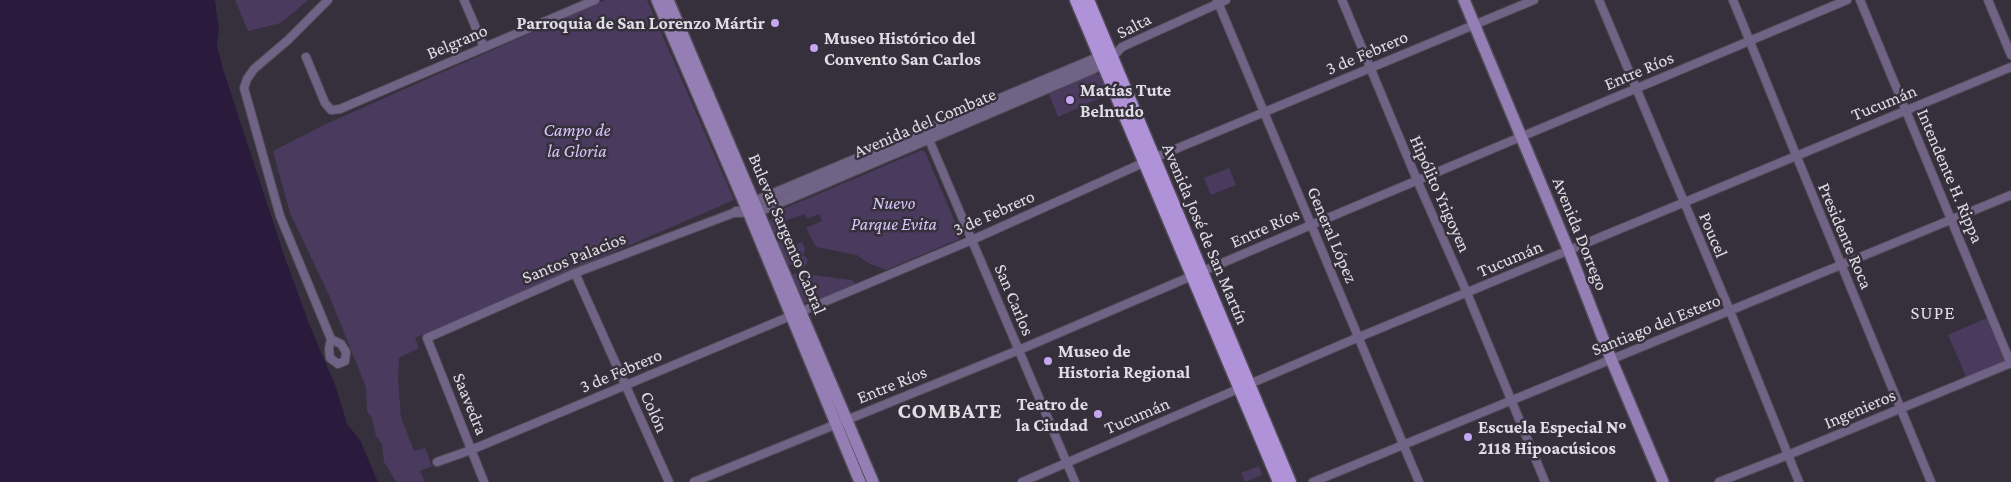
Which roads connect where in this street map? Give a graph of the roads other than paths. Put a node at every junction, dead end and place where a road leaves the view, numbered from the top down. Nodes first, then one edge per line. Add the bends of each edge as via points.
1 (328, 0) edge
2 (464, 0) edge
3 (595, 0) edge
4 (657, 0) edge
5 (668, 0) edge
6 (1076, 0) edge
7 (1088, 0) edge
8 (1342, 0) edge
9 (1464, 0) edge
10 (1534, 0) edge
11 (1599, 0) edge
12 (1733, 0) edge
13 (1847, 0) edge
14 (1860, 0) edge
15 (1988, 0) edge
16 (1220, 1) edge
17 (1474, 25) junction
18 (1750, 40) junction
19 (484, 47) junction
20 (2011, 54) edge
21 (306, 57) dead end
22 (1106, 58) junction
23 (2011, 67) edge
24 (1370, 68) junction
25 (1637, 88) junction
26 (1906, 110) junction
27 (1265, 112) junction
28 (927, 135) junction
29 (1521, 136) junction
30 (1796, 155) junction
31 (1149, 160) junction
32 (1417, 180) junction
33 (2011, 195) edge
34 (1683, 202) junction
35 (749, 209) junction
36 (1952, 220) junction
37 (1311, 224) junction
38 (972, 240) junction
39 (1569, 251) junction
40 (1841, 265) junction
41 (575, 273) junction
42 (1197, 274) junction
43 (1467, 293) junction
44 (1730, 311) junction
45 (796, 314) junction
46 (427, 338) joint
47 (1358, 338) junction
48 (332, 339) dead end
49 (1019, 350) junction
50 (1611, 359) junction
51 (2011, 364) edge
52 (626, 385) junction
53 (1244, 386) junction
54 (1512, 400) junction
55 (1901, 408) junction
56 (846, 419) junction
57 (835, 424) junction
58 (1404, 446) junction
59 (472, 450) junction
60 (1788, 456) junction
61 (437, 462) dead end
62 (1067, 463) junction
63 (484, 482) edge
64 (669, 482) edge
65 (694, 482) edge
66 (860, 482) edge
67 (873, 482) edge
68 (1022, 482) edge
69 (1075, 482) edge
70 (1279, 482) edge
71 (1290, 482) edge
72 (1313, 482) edge
73 (1419, 482) edge
74 (1545, 482) edge
75 (1663, 482) edge
76 (1719, 482) edge
77 (1799, 482) edge
78 (1931, 482) edge

1 - 48 street via 254,69 244,88 280,216
2 - 19 street
3 - 19 street, Belgrano
4 - 35 main road, Bulevar Sargento Cabral
5 - 35 main road, Bulevar Sargento Cabral
6 - 22 main road, Avenida José de San Martín
7 - 22 main road, Avenida José de San Martín
8 - 24 street, Hipólito Yrigoyen
9 - 17 main road, Avenida Dorrego
10 - 17 street, 3 de Febrero
11 - 25 street, Poucel
12 - 18 street, Presidente Roca
13 - 18 street, Entre Ríos
14 - 26 street, Intendente H. Rippa
15 - 20 street
16 - 22 street, Salta via 1122,47
16 - 27 street, General López
17 - 24 street, 3 de Febrero
17 - 29 main road, Avenida Dorrego
18 - 25 street, Entre Ríos
18 - 30 street, Presidente Roca
19 - 21 street, Belgrano via 340,109 331,110
22 - 28 street, Avenida del Combate
22 - 31 main road, Avenida José de San Martín
23 - 26 street, Tucumán
24 - 27 street, 3 de Febrero
24 - 32 street, Hipólito Yrigoyen
25 - 29 street, Entre Ríos
25 - 34 street, Poucel
26 - 30 street, Tucumán
26 - 36 street, Intendente H. Rippa
27 - 31 street, 3 de Febrero
27 - 37 street, General López
28 - 35 street, Avenida del Combate
28 - 38 street, San Carlos
29 - 32 street, Entre Ríos
29 - 39 main road, Avenida Dorrego
30 - 34 street, Tucumán
30 - 40 street, Presidente Roca
31 - 38 street, 3 de Febrero
31 - 42 main road, Avenida José de San Martín
32 - 37 street, Entre Ríos
32 - 43 street, Hipólito Yrigoyen
33 - 36 street, Santiago del Estero
34 - 39 street, Tucumán
34 - 44 street, Poucel
35 - 41 street, Santos Palacios
35 - 45 main road, Bulevar Sargento Cabral
36 - 40 street, Santiago del Estero
36 - 51 street, Intendente H. Rippa
37 - 42 street, Entre Ríos
37 - 47 street, General López
38 - 45 street, 3 de Febrero
38 - 49 street, San Carlos
39 - 43 street, Tucumán
39 - 50 main road, Avenida Dorrego
40 - 44 street, Santiago del Estero
40 - 55 street, Presidente Roca
41 - 46 street, Santos Palacios
41 - 52 street, Colón
42 - 49 street, Entre Ríos
42 - 53 main road, Avenida José de San Martín
43 - 47 street, Tucumán
43 - 54 street, Hipólito Yrigoyen
44 - 50 street, Santiago del Estero
44 - 60 street, Poucel
45 - 52 street, 3 de Febrero
45 - 56 main road, Bulevar Sargento Cabral
45 - 57 main road, Bulevar Sargento Cabral
46 - 59 street, Saavedra
47 - 53 street, Tucumán
47 - 58 street, General López
49 - 56 street, Entre Ríos
49 - 62 street, San Carlos
50 - 54 street, Santiago del Estero
50 - 75 main road, Avenida Dorrego
51 - 55 street, Ingenieros
52 - 59 street, 3 de Febrero
52 - 64 street, Colón
53 - 62 street, Tucumán
53 - 70 main road, Avenida José de San Martín
53 - 71 main road, Avenida José de San Martín
54 - 58 street, Santiago del Estero
54 - 74 street, Hipólito Yrigoyen
55 - 60 street, Ingenieros
55 - 78 street, Presidente Roca
56 - 57 street, Entre Ríos
56 - 67 main road, Bulevar Sargento Cabral
57 - 65 street, Entre Ríos
57 - 66 main road, Bulevar Sargento Cabral
58 - 72 street, Santiago del Estero
58 - 73 street, General López
59 - 61 street, 3 de Febrero
59 - 63 street, Saavedra
60 - 76 street, Ingenieros
60 - 77 street, Poucel
62 - 68 street, Tucumán
62 - 69 street, San Carlos

